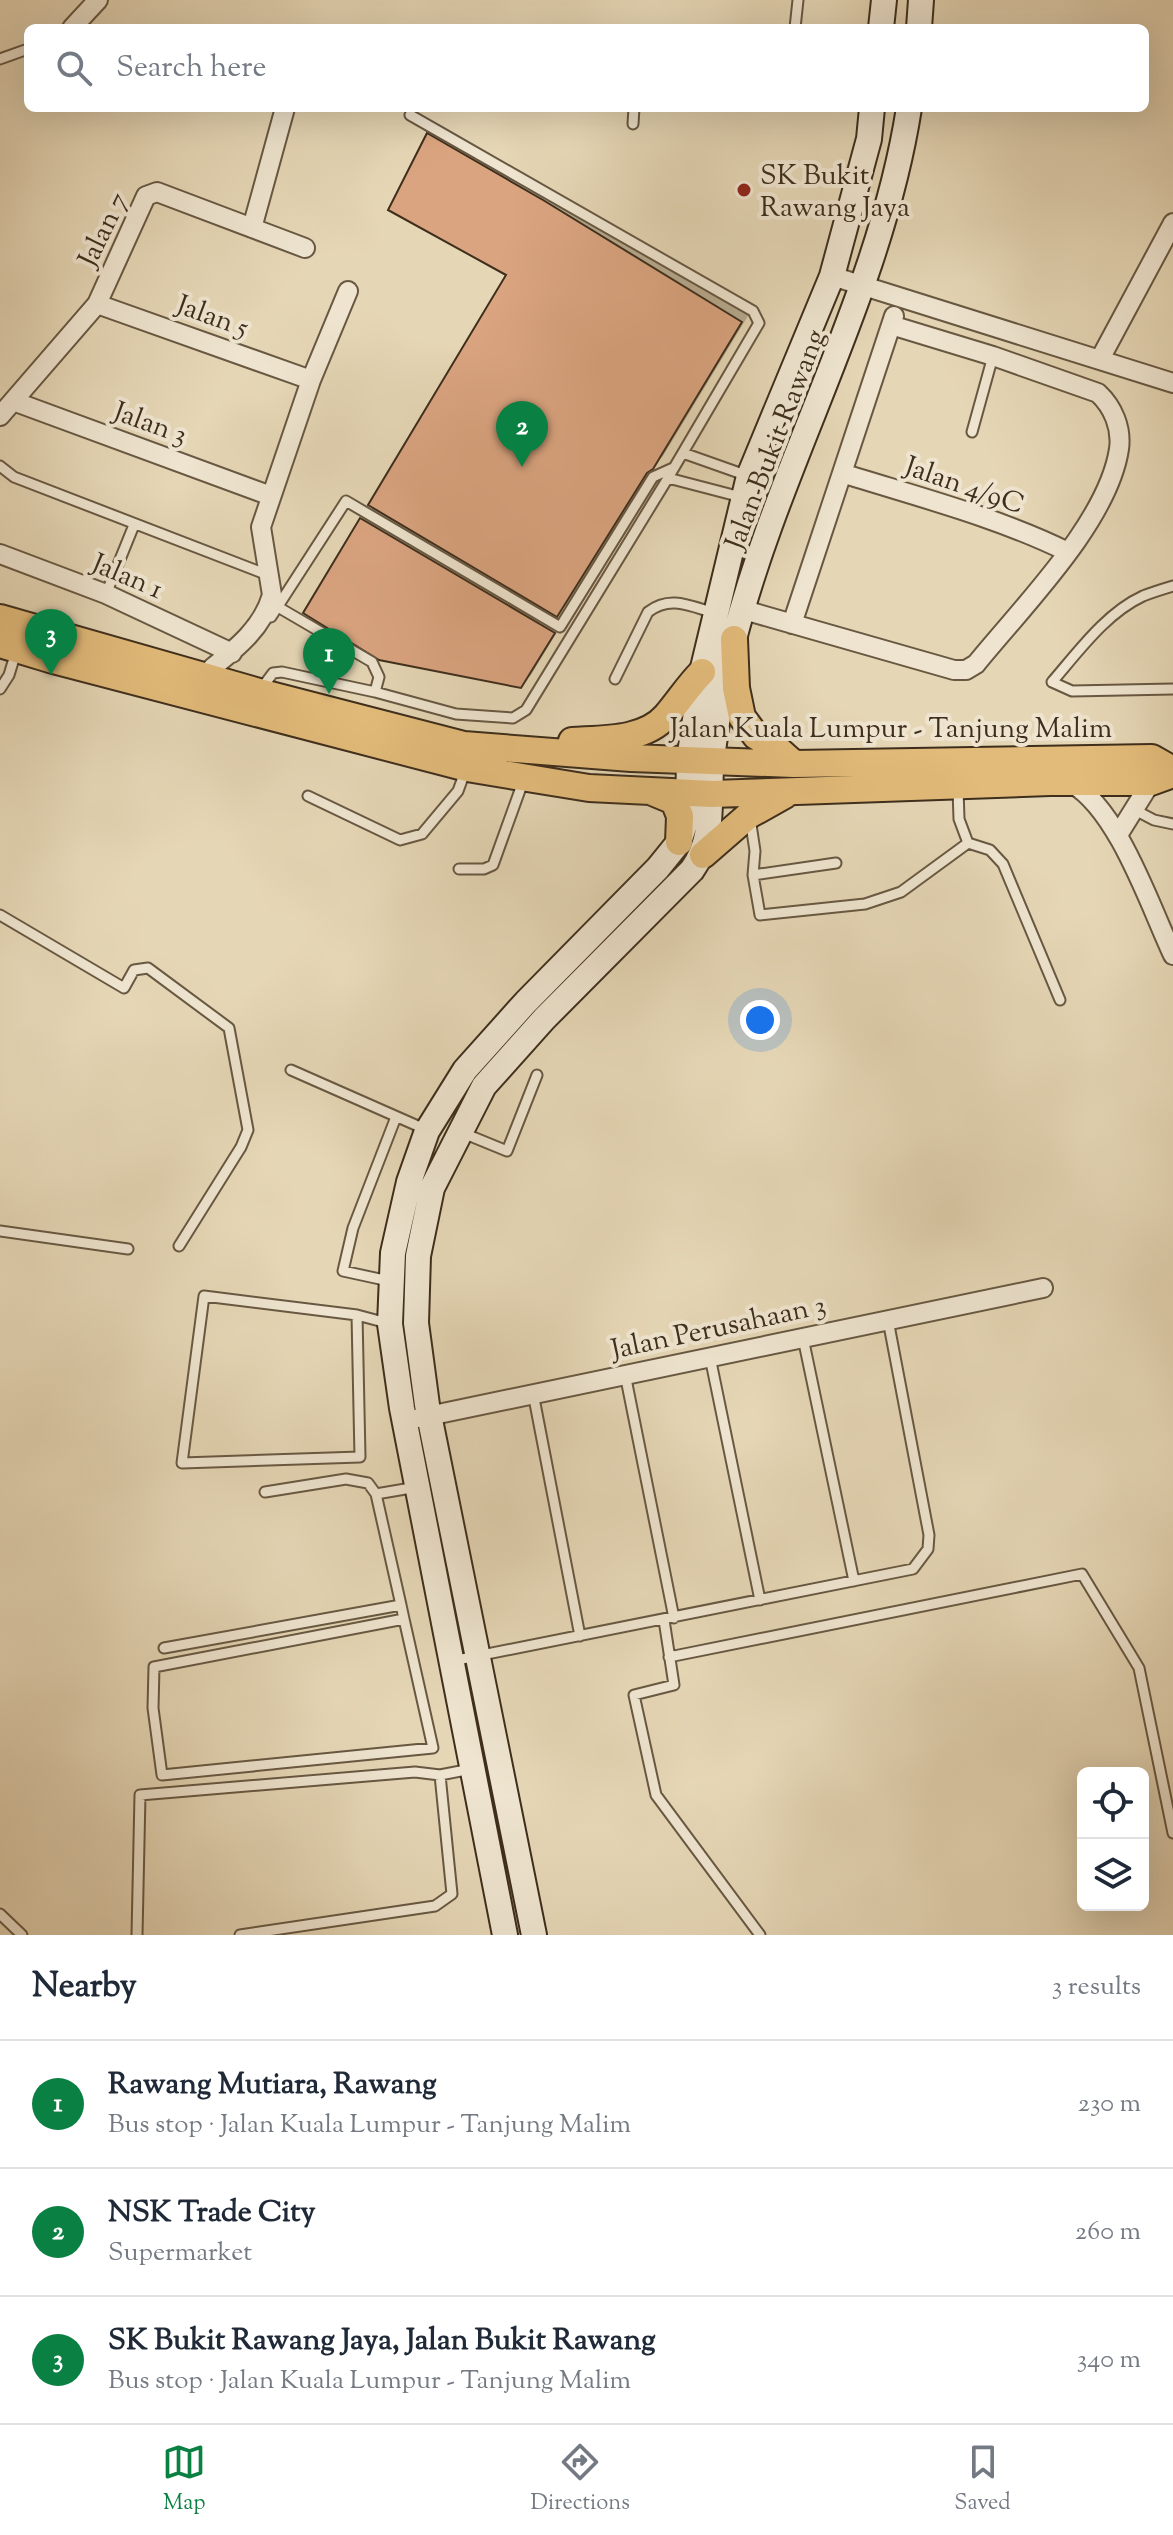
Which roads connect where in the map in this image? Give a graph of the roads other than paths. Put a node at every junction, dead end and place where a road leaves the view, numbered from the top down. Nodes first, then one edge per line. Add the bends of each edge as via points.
1 (98, 0) edge
2 (798, 0) edge
3 (884, 0) edge
4 (921, 0) edge
5 (76, 24) edge
6 (795, 24) edge
7 (881, 24) edge
8 (919, 24) edge
9 (24, 50) edge
10 (0, 59) edge
11 (284, 112) edge
12 (634, 112) edge
13 (872, 112) edge
14 (908, 112) edge
15 (410, 115) dead end
16 (633, 124) dead end
17 (1173, 223) edge
18 (252, 228) junction
19 (305, 248) dead end
20 (832, 276) junction
21 (862, 286) junction
22 (348, 291) dead end
23 (900, 298) junction
24 (97, 304) junction
25 (891, 325) junction
26 (993, 356) junction
27 (1100, 359) junction
28 (311, 380) junction
29 (1173, 383) edge
30 (13, 401) junction
31 (0, 416) edge
32 (972, 432) dead end
33 (683, 453) junction
34 (0, 466) edge
35 (793, 466) junction
36 (674, 468) junction
37 (842, 473) junction
38 (668, 478) junction
39 (747, 487) junction
40 (271, 496) junction
41 (134, 525) junction
42 (1068, 552) junction
43 (0, 554) edge
44 (268, 575) junction
45 (1173, 586) edge
46 (106, 594) junction
47 (278, 607) junction
48 (744, 610) junction
49 (714, 613) junction
50 (0, 618) edge
51 (792, 624) junction
52 (734, 639) junction
53 (8, 647) edge
54 (111, 650) junction
55 (232, 653) junction
56 (212, 668) junction
57 (702, 672) junction
58 (615, 679) dead end
59 (0, 689) edge
60 (1173, 689) edge
61 (259, 692) junction
62 (375, 692) junction
63 (465, 756) junction
64 (700, 760) junction
65 (794, 764) junction
66 (1166, 775) edge
67 (524, 779) junction
68 (1071, 783) junction
69 (958, 787) junction
70 (646, 790) junction
71 (800, 791) junction
72 (700, 793) junction
73 (308, 796) dead end
74 (1133, 809) junction
75 (749, 815) junction
76 (1173, 824) edge
77 (1118, 835) junction
78 (679, 842) junction
79 (968, 843) junction
80 (703, 855) junction
81 (836, 863) dead end
82 (459, 869) dead end
83 (753, 875) junction
84 (0, 915) edge
85 (1167, 927) edge
86 (1173, 955) edge
87 (1060, 1000) dead end
88 (502, 1028) junction
89 (521, 1045) junction
90 (291, 1070) dead end
91 (537, 1075) dead end
92 (396, 1117) junction
93 (427, 1131) junction
94 (459, 1132) junction
95 (0, 1231) edge
96 (179, 1246) dead end
97 (128, 1249) dead end
98 (392, 1282) junction
99 (1043, 1288) dead end
100 (357, 1315) junction
101 (888, 1320) junction
102 (390, 1324) junction
103 (803, 1337) junction
104 (710, 1357) junction
105 (625, 1374) junction
106 (533, 1393) junction
107 (429, 1415) junction
108 (404, 1421) junction
109 (417, 1487) junction
110 (265, 1492) dead end
111 (376, 1494) junction
112 (854, 1581) junction
113 (760, 1600) junction
114 (401, 1605) junction
115 (404, 1619) junction
116 (669, 1619) junction
117 (580, 1636) junction
118 (164, 1648) dead end
119 (476, 1657) junction
120 (669, 1657) junction
121 (450, 1661) junction
122 (472, 1769) junction
123 (440, 1775) junction
124 (1173, 1833) edge
125 (0, 1914) edge
126 (22, 1935) edge
127 (137, 1935) edge
128 (240, 1935) edge
129 (505, 1935) edge
130 (534, 1935) edge
131 (760, 1935) edge

1 - 5 street
2 - 6 lane
3 - 7 street
4 - 8 street
9 - 10 lane
11 - 18 street
12 - 16 lane
13 - 20 street, Jalan Bukit Rawang
14 - 21 street, Jalan Bukit Rawang via 894,184
15 - 33 lane via 756,314 757,327
17 - 27 street
18 - 19 street, Jalan 7
18 - 24 street, Jalan 7 via 157,192 146,196
20 - 21 street
20 - 39 street, Jalan Bukit Rawang
21 - 23 street
21 - 35 street, Jalan Bukit Rawang
22 - 28 street
23 - 25 street
23 - 27 street
24 - 28 street, Jalan 5
24 - 30 street, Jalan 7
25 - 26 street
25 - 37 street
26 - 32 lane
26 - 42 street via 1098,393 1110,404 1120,448 1105,496
27 - 29 street
28 - 40 street
30 - 31 street, Jalan 7
30 - 40 street, Jalan 3
33 - 36 lane
33 - 39 lane
34 - 41 lane via 14,477
35 - 39 street via 762,497
35 - 48 street, Jalan Bukit Rawang
36 - 38 lane
36 - 47 lane via 653,477 560,627 346,501
37 - 42 street, Jalan 4/9C
37 - 51 street
38 - 39 lane
38 - 62 lane via 526,710 513,718 456,714
39 - 49 street, Jalan Bukit Rawang
40 - 44 street via 261,527
41 - 44 lane
41 - 46 lane
42 - 51 street via 966,670
43 - 46 street, Jalan 1
44 - 55 street via 270,603
45 - 60 lane via 1116,614 1052,682 1072,691
46 - 55 street, Jalan 1
47 - 56 lane via 249,644 227,664
47 - 62 lane via 372,662 379,677
48 - 51 street
48 - 52 street, Jalan Bukit Rawang
49 - 57 street, Jalan Bukit Rawang
49 - 58 lane via 674,601 655,607
50 - 54 main road, Jalan Kuala Lumpur - Tanjung Malim
52 - 64 street, Jalan Bukit Rawang
52 - 65 main road via 742,717 756,736
53 - 59 lane via 9,675
53 - 63 main road, Jalan Kuala Lumpur - Tanjung Malim
54 - 56 lane via 149,651
54 - 61 main road, Jalan Kuala Lumpur - Tanjung Malim
55 - 56 street
57 - 63 main road via 668,715 647,731
57 - 64 street, Jalan Bukit Rawang
61 - 62 lane via 273,673 282,672
61 - 63 main road, Jalan Kuala Lumpur - Tanjung Malim
63 - 64 main road, Jalan Kuala Lumpur - Tanjung Malim via 554,753
63 - 67 main road, Jalan Kuala Lumpur - Tanjung Malim
63 - 73 lane via 458,791 422,834 400,840
64 - 65 main road, Jalan Kuala Lumpur - Tanjung Malim
64 - 72 street, Jalan Bukit Rawang
65 - 66 main road, Jalan Kuala Lumpur - Tanjung Malim via 1152,758
66 - 68 main road, Jalan Kuala Lumpur - Tanjung Malim
66 - 74 street
67 - 70 main road, Jalan Kuala Lumpur - Tanjung Malim
67 - 82 lane via 493,865
68 - 69 main road, Jalan Kuala Lumpur - Tanjung Malim
68 - 77 street via 1083,789
69 - 71 main road, Jalan Kuala Lumpur - Tanjung Malim
69 - 79 lane via 959,819
70 - 72 main road, Jalan Kuala Lumpur - Tanjung Malim
70 - 78 main road via 674,801 680,816
71 - 72 main road, Jalan Kuala Lumpur - Tanjung Malim
71 - 75 main road
72 - 78 street
72 - 80 street
74 - 76 lane
74 - 77 street
75 - 80 main road
75 - 83 lane
77 - 85 street
78 - 88 street
79 - 83 lane via 901,892 865,904 760,915
79 - 87 lane via 990,850 1003,864
80 - 89 street
81 - 83 lane
84 - 96 lane via 124,988 134,970 148,968 229,1028 248,1130
85 - 86 street
88 - 89 street
88 - 93 street via 465,1070
89 - 94 street via 484,1086
90 - 92 lane
91 - 94 lane via 507,1151
92 - 93 lane
92 - 98 lane via 353,1228 343,1271
93 - 98 street via 409,1182
94 - 107 street via 432,1188 418,1256 416,1323
95 - 97 lane
98 - 102 street
99 - 101 street, Jalan Perusahaan 3
100 - 100 lane via 360,1457 182,1463 204,1296
100 - 102 lane
101 - 103 street, Jalan Perusahaan 3
101 - 112 lane via 928,1549 913,1569
102 - 108 street
103 - 104 street, Jalan Perusahaan 3
103 - 112 lane
104 - 105 street, Jalan Perusahaan 3
104 - 113 lane
105 - 106 street, Jalan Perusahaan 3
105 - 116 lane
106 - 107 street, Jalan Perusahaan 3
106 - 117 lane
107 - 108 street, Jalan Perusahaan 3
107 - 119 street
108 - 109 street
109 - 111 lane
109 - 121 street
110 - 111 lane via 346,1479 368,1483
111 - 114 lane
112 - 113 lane
113 - 116 lane
114 - 115 lane
114 - 118 lane
115 - 115 lane via 154,1667 153,1708 162,1775 433,1748
116 - 117 lane
116 - 120 lane
117 - 119 lane
119 - 121 lane
119 - 130 street
120 - 124 lane via 1082,1574 1139,1668
120 - 131 lane via 674,1685 634,1695 656,1795
121 - 122 street
122 - 123 lane
122 - 129 street
123 - 127 lane via 415,1772 140,1795
123 - 128 lane via 452,1894 435,1906
125 - 126 lane

